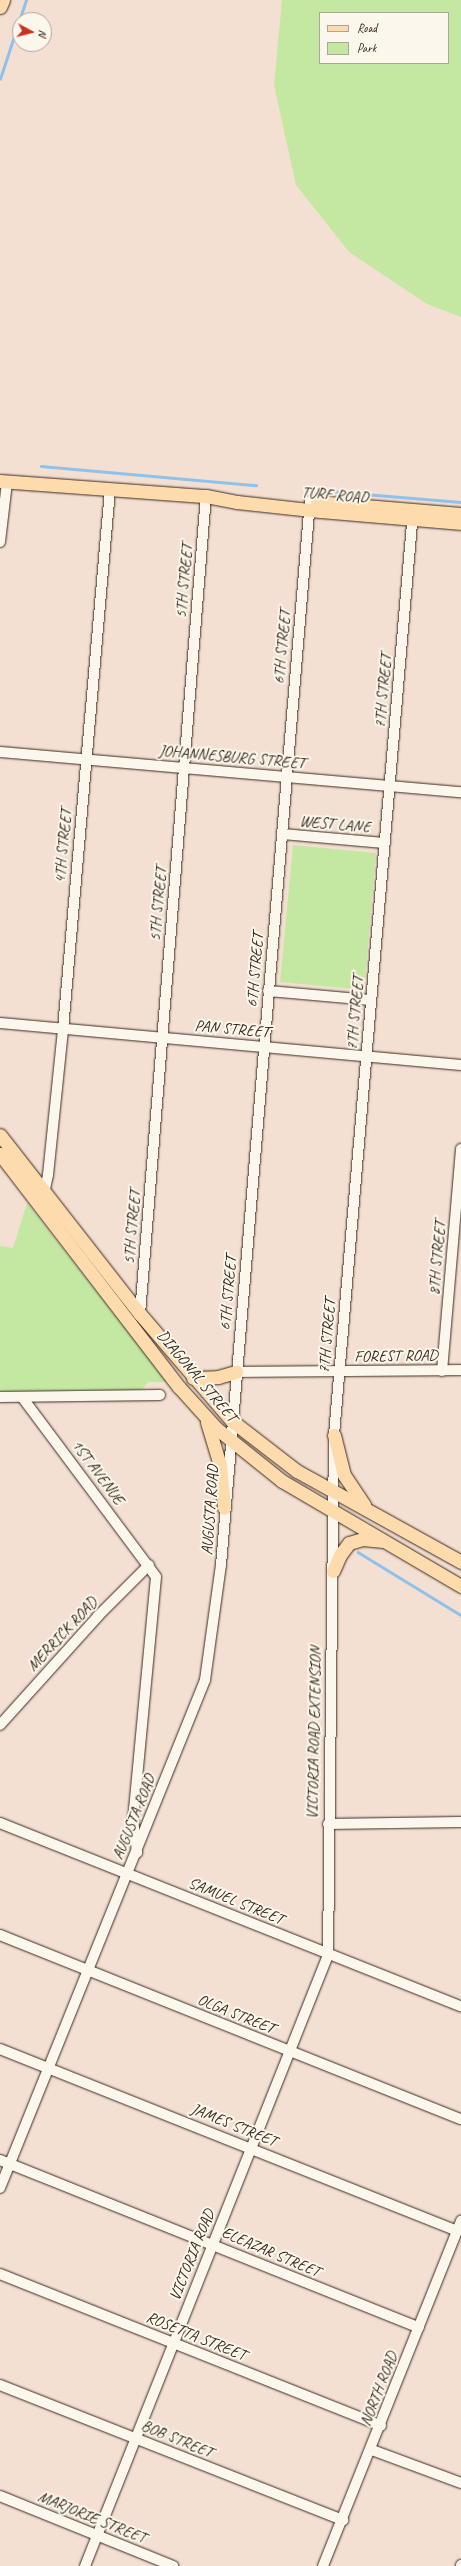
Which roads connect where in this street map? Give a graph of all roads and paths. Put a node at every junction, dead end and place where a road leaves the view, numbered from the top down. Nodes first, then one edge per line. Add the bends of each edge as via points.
1 (2, 0) edge
2 (0, 7) edge
3 (4, 481) edge
4 (110, 490) junction
5 (206, 496) junction
6 (309, 506) junction
7 (413, 514) junction
8 (461, 514) edge
9 (461, 523) edge
10 (0, 542) edge
11 (0, 752) edge
12 (85, 759) junction
13 (184, 768) junction
14 (286, 777) junction
15 (390, 786) junction
16 (461, 792) edge
17 (282, 834) junction
18 (385, 844) junction
19 (268, 991) junction
20 (371, 1000) junction
21 (0, 1023) edge
22 (63, 1029) junction
23 (162, 1038) junction
24 (263, 1047) junction
25 (366, 1057) junction
26 (461, 1065) edge
27 (0, 1135) edge
28 (461, 1149) edge
29 (0, 1154) edge
30 (45, 1189) junction
31 (36, 1199) junction
32 (140, 1314) junction
33 (461, 1370) edge
34 (442, 1371) junction
35 (236, 1372) junction
36 (339, 1372) junction
37 (194, 1378) junction
38 (160, 1395) dead end
39 (0, 1397) edge
40 (22, 1397) junction
41 (204, 1416) junction
42 (232, 1421) junction
43 (334, 1435) junction
44 (230, 1441) junction
45 (334, 1491) junction
46 (224, 1508) junction
47 (333, 1510) junction
48 (368, 1510) junction
49 (387, 1542) junction
50 (461, 1562) edge
51 (149, 1566) junction
52 (333, 1571) junction
53 (461, 1586) edge
54 (0, 1725) edge
55 (461, 1822) edge
56 (0, 1823) edge
57 (328, 1824) junction
58 (137, 1853) junction
59 (127, 1873) junction
60 (0, 1934) edge
61 (328, 1955) junction
62 (88, 1970) junction
63 (461, 2006) edge
64 (0, 2049) edge
65 (290, 2052) junction
66 (47, 2068) junction
67 (461, 2120) edge
68 (252, 2148) junction
69 (5, 2162) edge
70 (0, 2188) edge
71 (461, 2221) edge
72 (457, 2231) junction
73 (213, 2244) junction
74 (0, 2274) edge
75 (419, 2328) junction
76 (173, 2343) junction
77 (0, 2384) edge
78 (380, 2426) junction
79 (134, 2437) junction
80 (372, 2450) junction
81 (461, 2484) edge
82 (0, 2496) edge
83 (343, 2520) junction
84 (98, 2535) junction
85 (85, 2566) edge
86 (173, 2566) edge
87 (323, 2566) edge

1 - 2 main road
3 - 4 main road, TURF ROAD
3 - 10 street
4 - 5 main road, TURF ROAD
4 - 12 street, 4TH STREET
5 - 6 main road, TURF ROAD
5 - 13 street, 5TH STREET
6 - 7 main road, TURF ROAD
6 - 14 street, 6TH STREET
7 - 8 main road, TURF ROAD
7 - 9 main road, TURF ROAD
7 - 15 street, 7TH STREET
11 - 12 street, JOHANNESBURG STREET
12 - 13 street, JOHANNESBURG STREET
12 - 22 street, 4TH STREET
13 - 14 street, JOHANNESBURG STREET
13 - 23 street, 5TH STREET
14 - 15 street, JOHANNESBURG STREET
14 - 17 street, 6TH STREET
15 - 16 street, JOHANNESBURG STREET
15 - 18 street, 7TH STREET
17 - 18 street, WEST LANE
17 - 19 street, 6TH STREET
18 - 20 street, 7TH STREET
19 - 20 street
19 - 24 street, 6TH STREET
20 - 25 street, 7TH STREET
21 - 22 street, PAN STREET
22 - 23 street, PAN STREET
22 - 30 street, 4TH STREET
23 - 24 street, PAN STREET
23 - 32 street, 5TH STREET
24 - 25 street, PAN STREET
24 - 35 street, 6TH STREET
25 - 26 street, PAN STREET
25 - 36 street, 7TH STREET
27 - 30 main road, DIAGONAL STREET
28 - 34 street, 8TH STREET
29 - 31 main road, DIAGONAL STREET
30 - 31 street
30 - 32 main road, DIAGONAL STREET
31 - 41 main road, DIAGONAL STREET
32 - 37 main road, DIAGONAL STREET
33 - 34 street, FOREST ROAD
34 - 36 street, FOREST ROAD
35 - 36 street, FOREST ROAD
35 - 37 main road via 218,1377
35 - 42 street, 6TH STREET
36 - 43 street, 7TH STREET
37 - 42 main road, DIAGONAL STREET
38 - 40 street
39 - 40 street
40 - 51 street, 1ST AVENUE
41 - 44 main road, DIAGONAL STREET
41 - 46 main road via 220,1465
42 - 44 street, 6TH STREET
42 - 45 main road, DIAGONAL STREET via 297,1471
43 - 45 street, 7TH STREET
43 - 48 main road via 348,1484
44 - 46 street, AUGUSTA ROAD
44 - 47 main road, DIAGONAL STREET via 282,1481
45 - 47 street, 7TH STREET
45 - 48 main road, DIAGONAL STREET
46 - 58 street, AUGUSTA ROAD via 220,1572 205,1680
47 - 49 main road, DIAGONAL STREET
47 - 52 street, VICTORIA ROAD EXTENSION
48 - 50 main road, DIAGONAL STREET
49 - 52 main road via 363,1539 349,1543
49 - 53 main road, DIAGONAL STREET
51 - 54 street, MERRICK ROAD via 83,1632
51 - 58 street, 1ST AVENUE via 156,1578 156,1589 133,1819
52 - 57 street, VICTORIA ROAD EXTENSION
55 - 57 street
56 - 59 street, SAMUEL STREET
57 - 61 street, VICTORIA ROAD EXTENSION
58 - 59 street, AUGUSTA ROAD
59 - 61 street, SAMUEL STREET
59 - 62 street, AUGUSTA ROAD
60 - 62 street, OLGA STREET
61 - 63 street, SAMUEL STREET
61 - 65 street, VICTORIA ROAD
62 - 65 street, OLGA STREET
62 - 66 street, AUGUSTA ROAD
64 - 66 street, JAMES STREET
65 - 67 street, OLGA STREET
65 - 68 street, VICTORIA ROAD
66 - 68 street, JAMES STREET
66 - 69 street, AUGUSTA ROAD
68 - 72 street, JAMES STREET
68 - 73 street, VICTORIA ROAD
69 - 70 street, AUGUSTA ROAD
69 - 73 street, ELEAZAR STREET
71 - 72 street, NORTH ROAD
72 - 75 street, NORTH ROAD
73 - 75 street, ELEAZAR STREET
73 - 76 street, VICTORIA ROAD
74 - 76 street, ROSETTA STREET
75 - 78 street, NORTH ROAD
76 - 78 street, ROSETTA STREET
76 - 79 street, VICTORIA ROAD
77 - 79 street, BOB STREET
78 - 80 street, NORTH ROAD
79 - 83 street, BOB STREET
79 - 84 street, VICTORIA ROAD
80 - 81 street
80 - 83 street, NORTH ROAD
82 - 84 street, MARJORIE STREET
83 - 87 street, NORTH ROAD
84 - 85 street, VICTORIA ROAD
84 - 86 street, MARJORIE STREET

